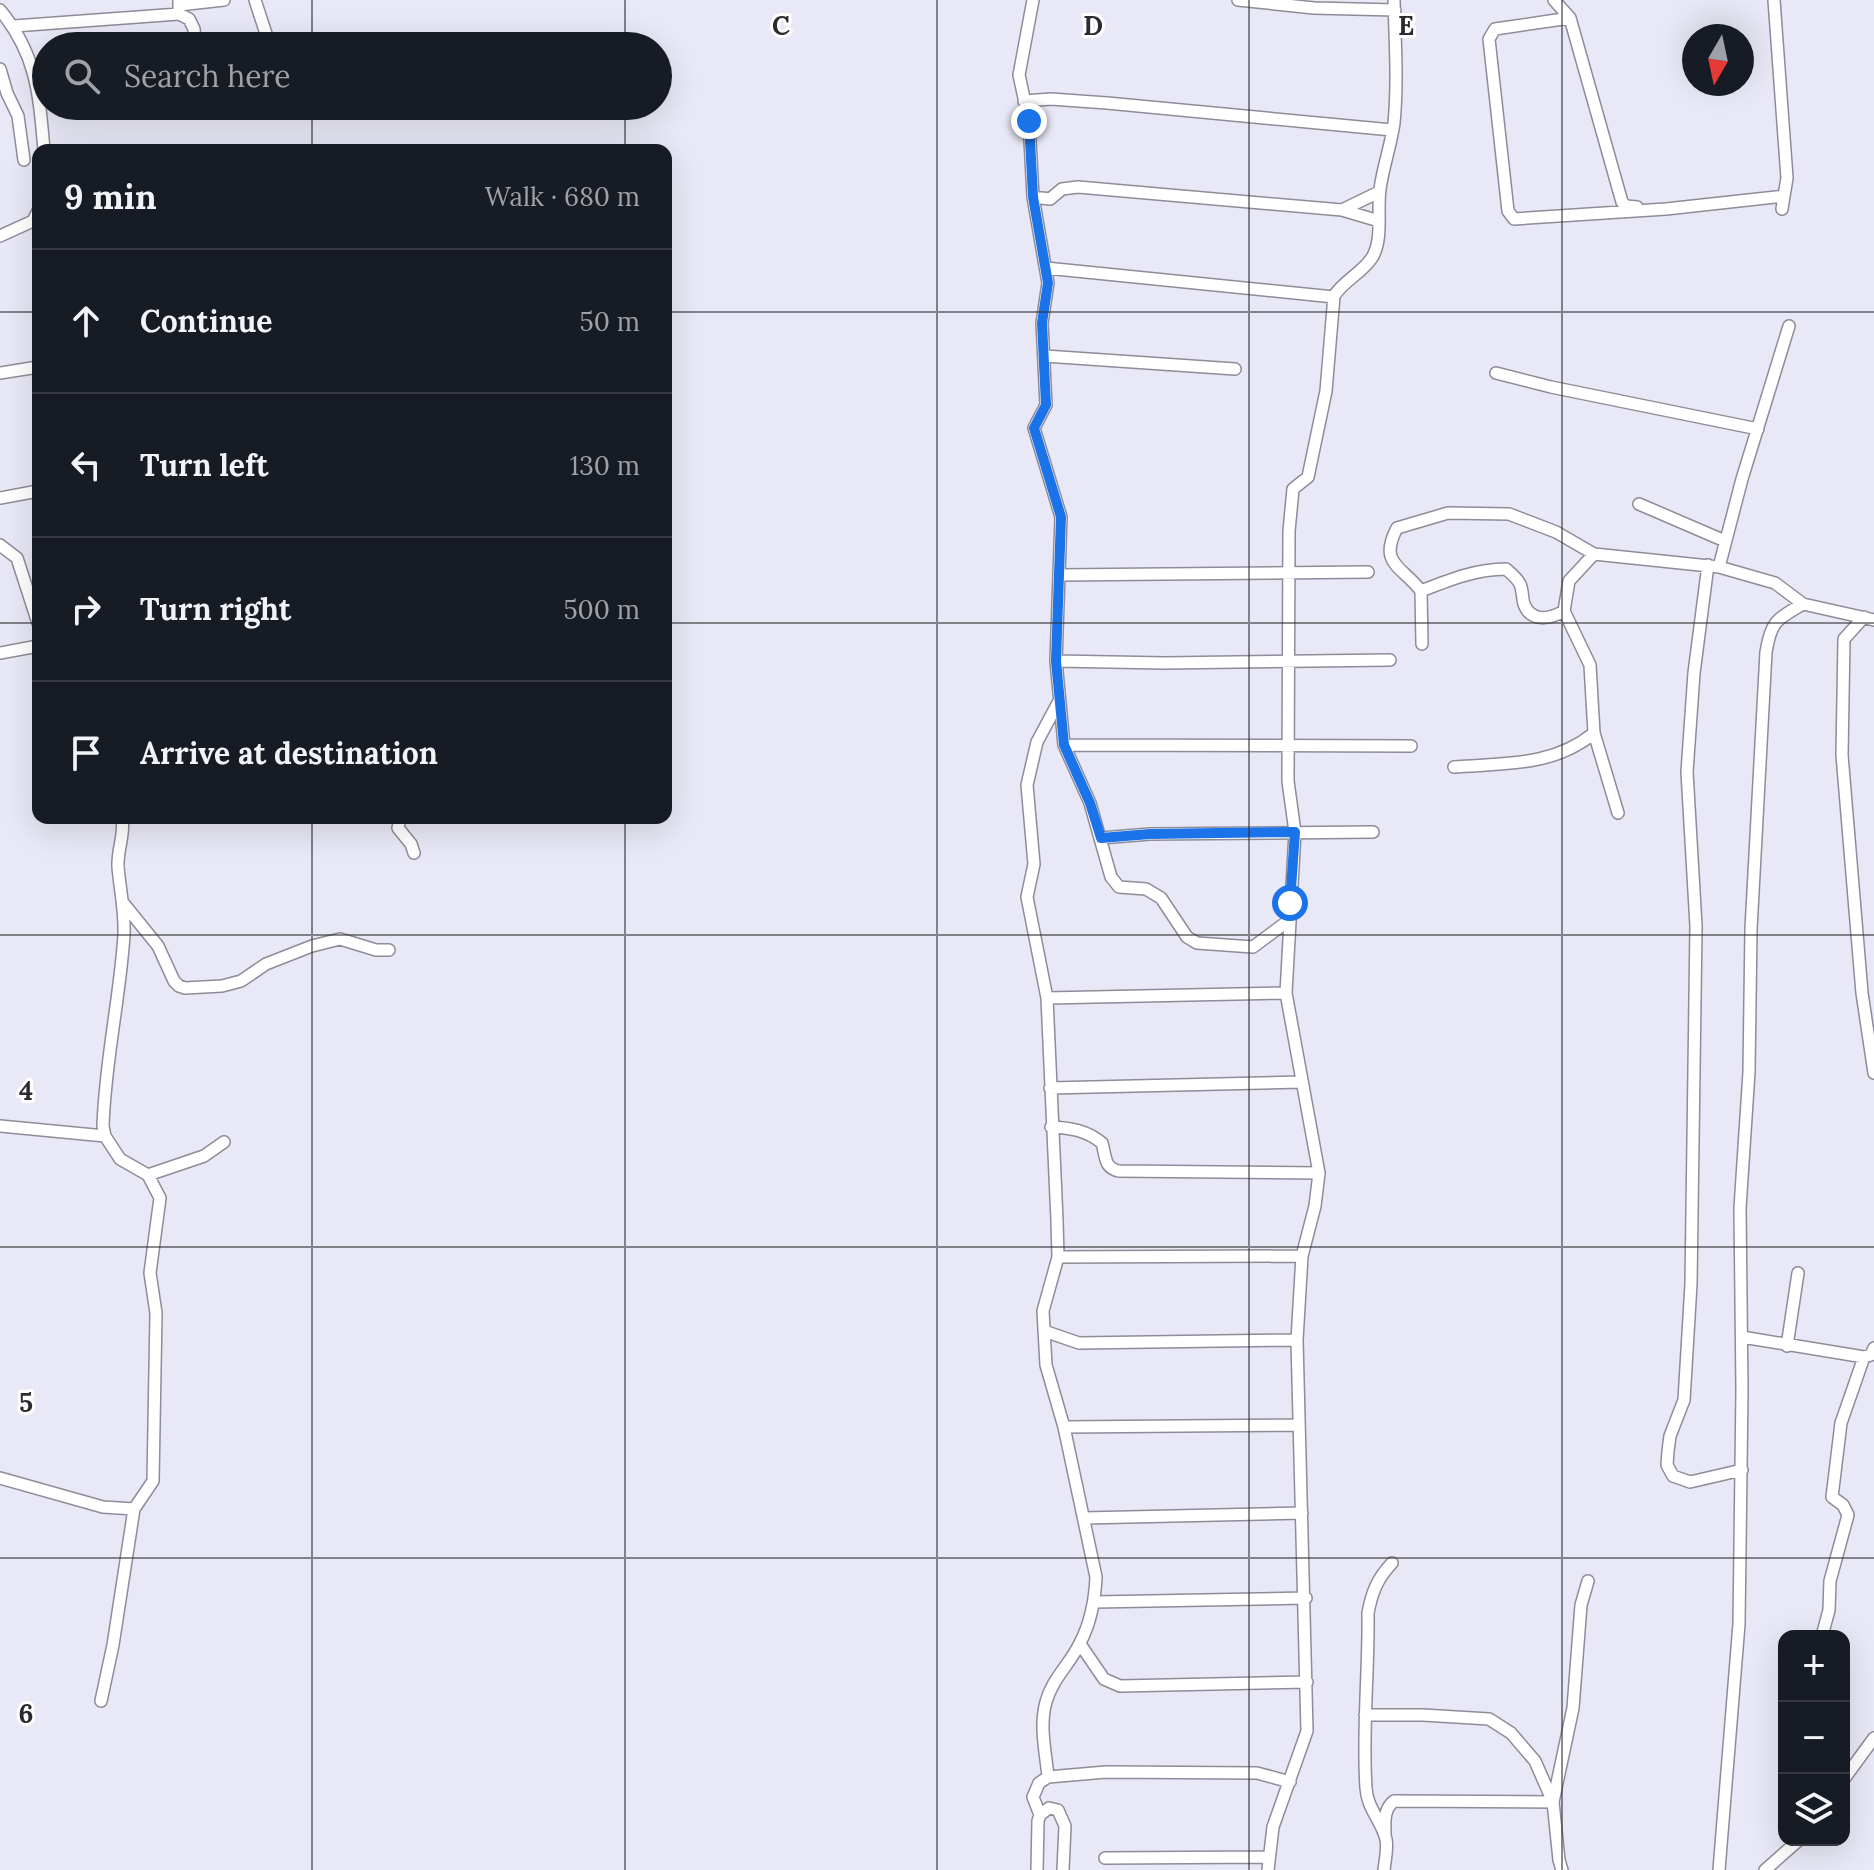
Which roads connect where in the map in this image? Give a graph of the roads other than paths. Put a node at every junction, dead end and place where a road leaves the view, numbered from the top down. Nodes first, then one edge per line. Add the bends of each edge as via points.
1 (226, 0) edge
2 (255, 0) edge
3 (1033, 0) edge
4 (1238, 0) edge
5 (1554, 0) edge
6 (1774, 0) edge
7 (1394, 5) edge
8 (179, 6) edge
9 (0, 10) edge
10 (1570, 18) junction
11 (14, 26) junction
12 (194, 32) edge
13 (265, 32) edge
14 (32, 61) edge
15 (0, 69) edge
16 (1024, 101) junction
17 (43, 120) edge
18 (1392, 130) junction
19 (44, 144) edge
20 (24, 160) dead end
21 (1379, 192) junction
22 (1784, 196) junction
23 (1033, 197) junction
24 (1666, 209) junction
25 (1782, 209) dead end
26 (1342, 210) junction
27 (32, 221) edge
28 (1379, 221) junction
29 (0, 236) edge
30 (1046, 268) junction
31 (1334, 297) junction
32 (1789, 326) dead end
33 (1045, 356) junction
34 (32, 368) edge
35 (1235, 369) dead end
36 (0, 373) edge
37 (1496, 373) dead end
38 (1758, 429) junction
39 (32, 492) edge
40 (0, 498) edge
41 (1639, 504) dead end
42 (1725, 541) junction
43 (0, 545) edge
44 (1594, 554) junction
45 (1713, 566) junction
46 (1368, 572) dead end
47 (1059, 575) junction
48 (1289, 575) junction
49 (1421, 591) junction
50 (32, 604) edge
51 (1803, 604) junction
52 (1564, 611) junction
53 (1869, 618) edge
54 (1422, 644) dead end
55 (32, 647) edge
56 (0, 653) edge
57 (1390, 660) dead end
58 (1056, 661) junction
59 (1289, 661) junction
60 (1060, 700) junction
61 (1594, 733) junction
62 (1064, 745) junction
63 (1288, 746) junction
64 (1411, 746) dead end
65 (1454, 767) dead end
66 (1618, 813) dead end
67 (123, 824) edge
68 (399, 824) edge
69 (1295, 832) junction
70 (1373, 832) dead end
71 (1101, 838) junction
72 (414, 853) dead end
73 (124, 903) junction
74 (1288, 921) junction
75 (389, 950) dead end
76 (1286, 993) junction
77 (1047, 998) junction
78 (1874, 1073) edge
79 (1302, 1082) junction
80 (1050, 1088) junction
81 (0, 1126) edge
82 (1051, 1127) junction
83 (105, 1136) junction
84 (224, 1142) dead end
85 (1319, 1173) junction
86 (148, 1175) junction
87 (1302, 1256) junction
88 (1058, 1257) junction
89 (1798, 1273) dead end
90 (1044, 1331) junction
91 (1742, 1337) junction
92 (1297, 1340) junction
93 (1787, 1346) junction
94 (1874, 1348) edge
95 (1864, 1357) junction
96 (1298, 1425) junction
97 (1064, 1427) junction
98 (1742, 1470) junction
99 (0, 1478) edge
100 (134, 1509) junction
101 (1302, 1513) junction
102 (1084, 1518) junction
103 (1392, 1563) dead end
104 (1588, 1581) dead end
105 (1306, 1598) junction
106 (1095, 1602) junction
107 (1824, 1630) edge
108 (1080, 1644) junction
109 (1307, 1682) junction
110 (101, 1701) dead end
111 (1365, 1715) junction
112 (1874, 1738) edge
113 (1848, 1774) edge
114 (1048, 1777) junction
115 (1290, 1782) junction
116 (1553, 1802) junction
117 (1040, 1815) junction
118 (1385, 1835) junction
119 (1792, 1846) edge
120 (1268, 1857) junction
121 (1105, 1858) dead end
122 (1037, 1870) edge
123 (1063, 1870) edge
124 (1268, 1870) edge
125 (1384, 1870) edge
126 (1562, 1870) edge
127 (1719, 1870) edge
128 (1765, 1870) edge

1 - 8 street
2 - 13 street
3 - 16 street via 1019,75
4 - 7 street via 1386,12
5 - 10 street
6 - 22 street
7 - 18 street via 1397,72
8 - 11 street
8 - 12 street
9 - 11 street
10 - 24 street via 1622,202
10 - 24 street via 1495,29 1489,39 1508,211 1514,219
11 - 14 street
15 - 20 street via 18,116
16 - 18 street via 1107,103
16 - 23 street
17 - 19 street
18 - 21 street
21 - 26 street
21 - 28 street
22 - 24 street
22 - 25 street
23 - 26 street via 1050,199 1062,189 1078,187
23 - 30 street
26 - 28 street
27 - 29 street
28 - 31 street via 1371,260
30 - 31 street
30 - 33 street
31 - 48 street via 1326,391 1311,463 1308,477 1293,489
32 - 38 street
33 - 35 street
33 - 47 street via 1046,405 1034,428 1061,517
34 - 36 street
37 - 38 street
38 - 42 street
39 - 40 street
41 - 42 street
42 - 45 street
43 - 50 street via 17,558
44 - 45 street
44 - 49 street via 1509,514 1448,513 1397,528 1390,542 1397,569
44 - 52 street via 1569,581
45 - 51 street via 1775,583
45 - 98 street via 1694,673 1687,772 1696,926 1691,1284 1684,1400 1670,1436 1667,1465 1673,1476 1690,1482
46 - 48 street
47 - 48 street
47 - 58 street
48 - 59 street
49 - 52 street via 1466,575 1506,569 1518,579 1532,615 1541,619
49 - 54 street
51 - 53 street
51 - 91 street via 1769,630 1766,652 1740,1208
52 - 61 street via 1590,665
53 - 78 street via 1844,639 1842,755
55 - 56 street
57 - 59 street
58 - 59 street
58 - 60 street
59 - 63 street
60 - 62 street
60 - 77 street via 1037,742 1027,785 1034,864 1027,897
61 - 65 street via 1542,760
61 - 66 street
62 - 63 street
62 - 71 street
63 - 64 street
63 - 69 street
67 - 73 street via 118,862
68 - 72 street
69 - 70 street
69 - 71 street
69 - 74 street
71 - 74 street via 1111,877 1119,887 1146,889 1161,898 1187,937 1197,943 1253,947
73 - 75 street via 158,946 174,981 185,988 241,981 266,964 340,939
73 - 83 street
74 - 76 street
76 - 77 street
76 - 79 street
77 - 80 street
79 - 80 street
79 - 85 street
80 - 82 street
81 - 83 street
82 - 85 street via 1094,1136 1102,1143 1106,1163 1119,1171
82 - 88 street
83 - 86 street via 120,1159
84 - 86 street via 204,1156
85 - 87 street
86 - 100 street via 160,1198 150,1273 156,1313 153,1481
87 - 88 street
87 - 92 street
88 - 90 street via 1043,1311
89 - 93 street
90 - 92 street via 1079,1343
90 - 97 street via 1046,1365
91 - 93 street
91 - 98 street
92 - 96 street
93 - 95 street
94 - 95 street
95 - 107 street via 1841,1423 1832,1497 1848,1515
96 - 97 street
96 - 101 street
97 - 102 street
98 - 127 street via 1738,1643
99 - 100 street via 103,1507
100 - 110 street
101 - 102 street
101 - 105 street
102 - 106 street via 1096,1577
103 - 111 street via 1378,1578 1369,1605
104 - 116 street via 1581,1605 1573,1708
105 - 106 street
105 - 109 street
106 - 108 street
108 - 109 street via 1104,1679 1120,1686
108 - 114 street via 1053,1682 1045,1705
109 - 115 street via 1307,1731
111 - 116 street via 1489,1719 1511,1733 1535,1761
111 - 118 street via 1366,1792
112 - 113 street
114 - 115 street via 1257,1773
114 - 117 street via 1033,1797
115 - 120 street
116 - 118 street via 1394,1801 1387,1806
116 - 126 street
117 - 122 street
117 - 123 street via 1049,1808 1063,1817
118 - 125 street
119 - 128 street
120 - 121 street
120 - 124 street

